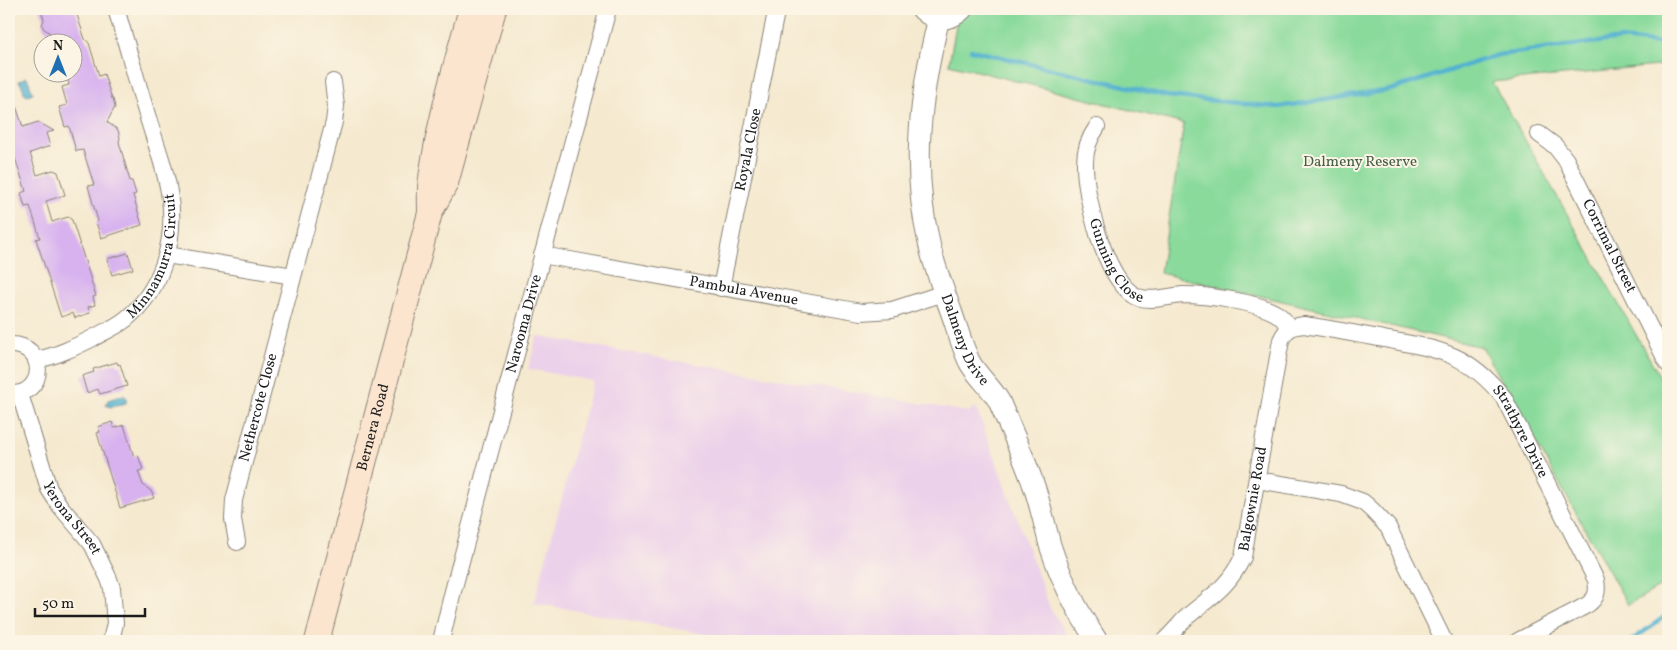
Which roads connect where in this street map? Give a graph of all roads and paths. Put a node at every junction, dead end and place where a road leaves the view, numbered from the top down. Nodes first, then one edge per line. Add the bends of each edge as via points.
1 (116, 9) edge
2 (471, 9) edge
3 (494, 9) edge
4 (608, 9) edge
5 (962, 9) edge
6 (776, 12) dead end
7 (931, 14) edge
8 (333, 82) dead end
9 (1097, 127) dead end
10 (1539, 134) dead end
11 (430, 213) junction
12 (167, 255) junction
13 (542, 255) junction
14 (293, 276) junction
15 (721, 288) junction
16 (944, 292) junction
17 (1289, 328) junction
18 (9, 345) edge
19 (36, 360) junction
20 (1668, 364) edge
21 (15, 394) edge
22 (1257, 480) junction
23 (237, 542) dead end
24 (111, 641) edge
25 (317, 641) edge
26 (442, 641) edge
27 (1097, 641) edge
28 (1164, 641) edge
29 (1444, 641) edge
30 (1518, 641) edge

1 - 12 street, Minnamurra Circuit via 167,183 171,228
2 - 11 main road, Bernera Road via 430,179
3 - 11 main road, Bernera Road via 446,183
4 - 13 street, Narooma Drive
5 - 7 street via 949,18
6 - 15 street, Royala Close
7 - 16 street, Dalmeny Drive via 918,164 926,230
8 - 14 street, Nethercote Close via 334,122
9 - 17 street, Gunning Close via 1086,153 1086,187 1102,246 1124,286 1139,297 1203,296 1265,309 1276,313
10 - 20 street, Corrimal Street via 1566,160
11 - 25 main road, Bernera Road
12 - 14 street
12 - 19 street, Minnamurra Circuit via 150,290 127,318 79,344
13 - 15 street, Pambula Avenue
13 - 26 street, Narooma Drive
14 - 23 street, Nethercote Close via 234,500
15 - 16 street, Pambula Avenue via 872,312 904,307
16 - 27 street, Dalmeny Drive via 970,364 999,401 1028,467 1056,562 1072,600
17 - 22 street, Balgownie Road via 1281,340
17 - 30 street, Strathyre Drive via 1304,325 1443,351 1471,365 1504,398 1597,587 1594,600 1587,605
18 - 19 street via 17,344 29,350
19 - 21 street via 36,380 27,391
21 - 24 street, Yerona Street via 49,489 92,544 109,579 115,623
22 - 28 street, Balgownie Road via 1246,546 1237,568 1224,587
22 - 29 street via 1341,494 1362,502 1372,510 1388,527

